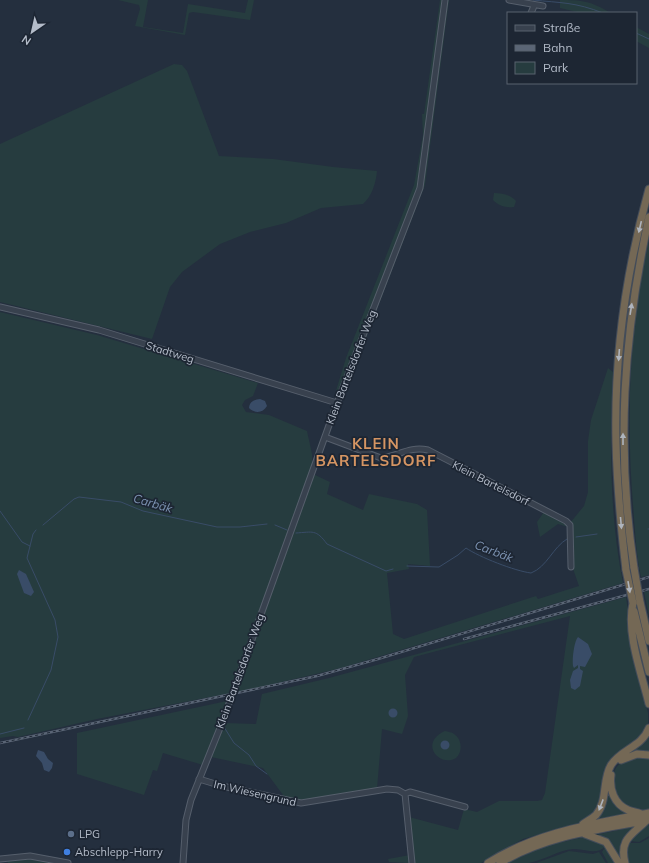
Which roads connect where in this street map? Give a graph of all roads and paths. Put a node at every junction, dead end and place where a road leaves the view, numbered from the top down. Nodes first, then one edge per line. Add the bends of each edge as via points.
1 (445, 0) edge
2 (509, 0) edge
3 (534, 6) junction
4 (543, 6) dead end
5 (531, 12) edge
6 (649, 189) edge
7 (649, 217) edge
8 (0, 307) edge
9 (337, 403) junction
10 (325, 437) junction
11 (571, 567) dead end
12 (630, 569) junction
13 (636, 603) junction
14 (649, 622) edge
15 (649, 642) edge
16 (649, 672) edge
17 (649, 704) edge
18 (649, 728) edge
19 (649, 755) edge
20 (199, 779) junction
21 (405, 794) junction
22 (465, 807) dead end
23 (647, 817) edge
24 (581, 830) junction
25 (0, 859) edge
26 (68, 863) edge
27 (183, 863) edge
28 (412, 863) edge
29 (488, 863) edge
30 (500, 863) edge
31 (619, 863) edge
32 (625, 863) edge

1 - 9 street, Klein Bartelsdorfer Weg via 420,188
2 - 3 street
3 - 4 street
3 - 5 street
6 -> 12 highway via 628,287 617,378 617,469
12 -> 7 highway via 624,478 625,377 631,310
8 - 9 street, Stadtweg via 99,330
9 - 10 street, Klein Bartelsdorfer Weg
10 - 11 street, Klein Bartelsdorf via 381,458 413,448 428,450 566,521 570,525
10 - 20 street, Klein Bartelsdorfer Weg via 222,723
12 - 13 highway, bridge
13 - 14 highway
13 - 15 highway
13 - 16 highway
13 - 17 highway via 631,611 634,644
18 -> 24 highway via 643,739 612,763 606,776 600,810
19 - 23 highway via 637,754 624,758 613,771 610,781 612,795 619,804
20 - 21 street, Im Wiesengrund via 301,803 387,789
20 - 27 street, Klein Bartelsdorfer Weg via 186,820
21 - 22 street, Im Wiesengrund via 410,792
21 - 28 street
23 - 24 highway
23 - 32 highway via 627,839 624,849
24 - 29 highway via 534,840
24 - 30 highway
24 - 31 highway via 606,842
25 - 26 street via 30,856

